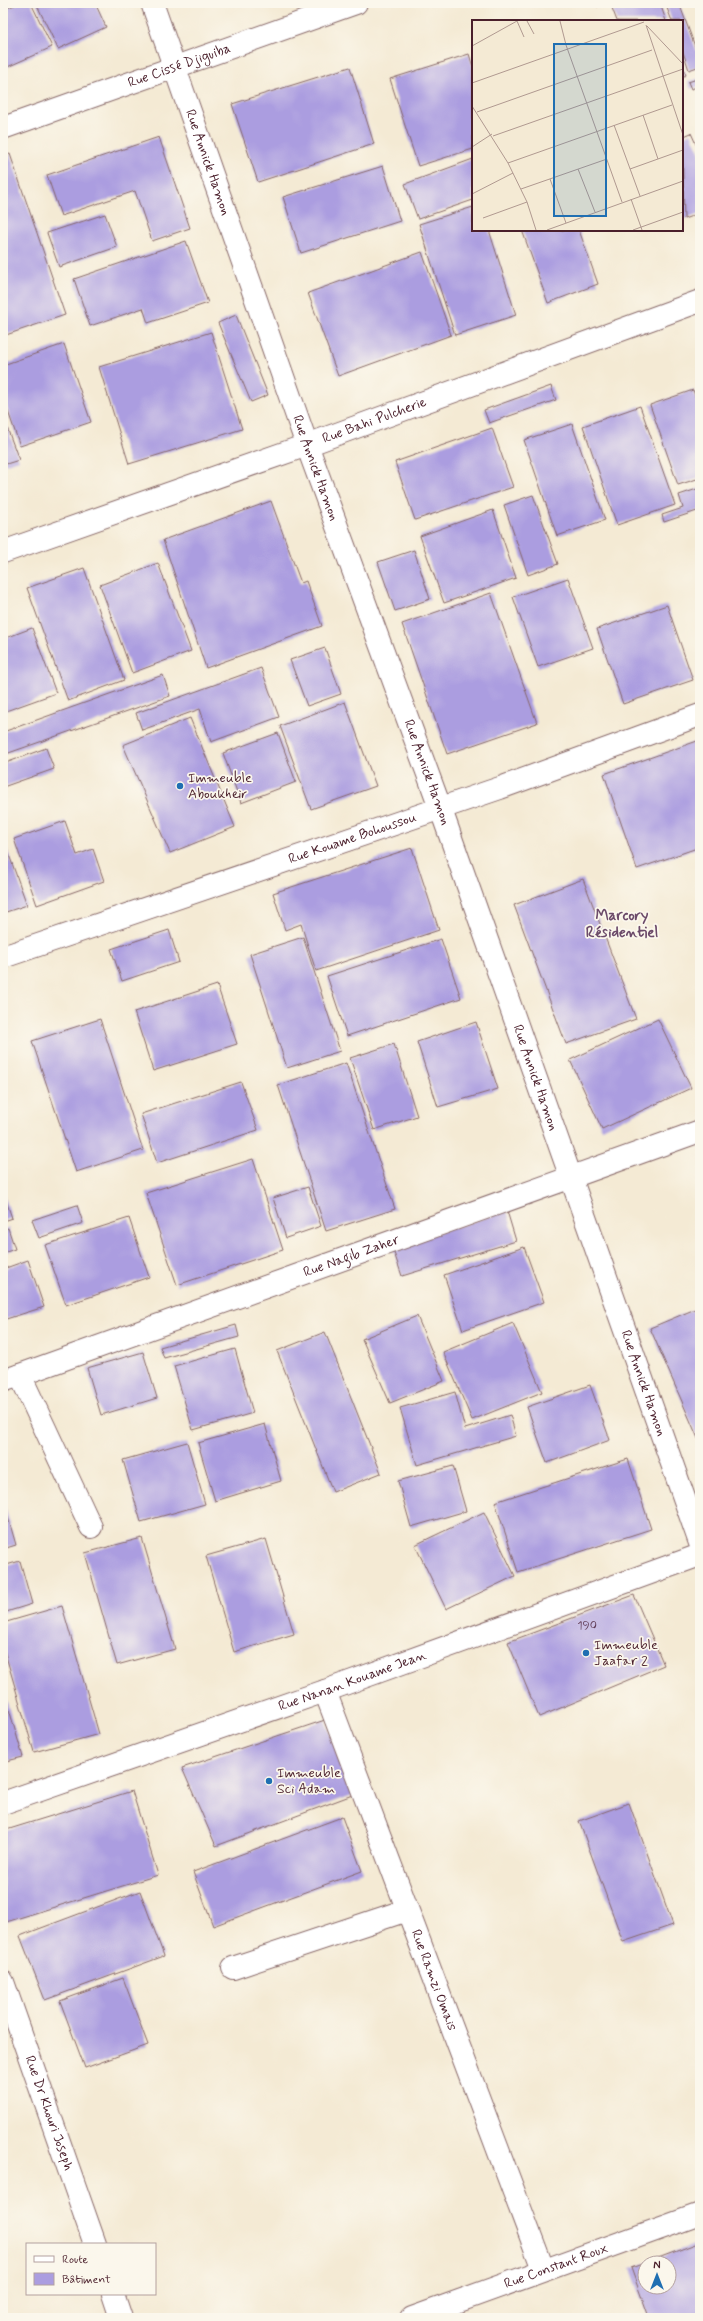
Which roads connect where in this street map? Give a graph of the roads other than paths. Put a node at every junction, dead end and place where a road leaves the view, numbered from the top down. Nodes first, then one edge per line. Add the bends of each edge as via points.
1 (152, 3) edge
2 (356, 3) edge
3 (174, 68) junction
4 (3, 128) edge
5 (700, 301) edge
6 (308, 445) junction
7 (3, 552) edge
8 (700, 715) edge
9 (440, 807) junction
10 (3, 957) edge
11 (700, 1132) edge
12 (569, 1177) junction
13 (12, 1378) edge
14 (91, 1527) dead end
15 (700, 1543) edge
16 (700, 1555) edge
17 (325, 1691) junction
18 (3, 1803) edge
19 (407, 1910) junction
20 (233, 1968) dead end
21 (3, 1982) edge
22 (700, 2214) edge
23 (95, 2243) edge
24 (543, 2269) junction
25 (113, 2295) edge
26 (121, 2318) edge
27 (412, 2318) edge

1 - 3 street, Rue Annick Hamon
2 - 3 street, Rue Cissé Djiguiba
3 - 4 street, Rue Cissé Djiguiba
3 - 6 street, Rue Annick Hamon
5 - 6 street, Rue Bahi Pulcherie
6 - 7 street, Rue Bahi Pulcherie
6 - 9 street, Rue Annick Hamon
8 - 9 street, Rue Kouame Bohoussou via 500,788
9 - 10 street, Rue Kouame Bohoussou
9 - 12 street, Rue Annick Hamon
11 - 12 street, Rue Nagib Zaher
12 - 13 street, Rue Nagib Zaher
12 - 15 street, Rue Annick Hamon
13 - 14 street
16 - 17 street, Rue Nanan Kouame Jean
17 - 18 street, Rue Nanan Kouame Jean
17 - 19 street, Rue Ramzi Omais
19 - 20 street
19 - 24 street, Rue Ramzi Omais
21 - 23 street, Rue Dr Khouri Joseph
22 - 24 street, Rue Constant Roux
24 - 27 street, Rue Constant Roux
25 - 26 street

